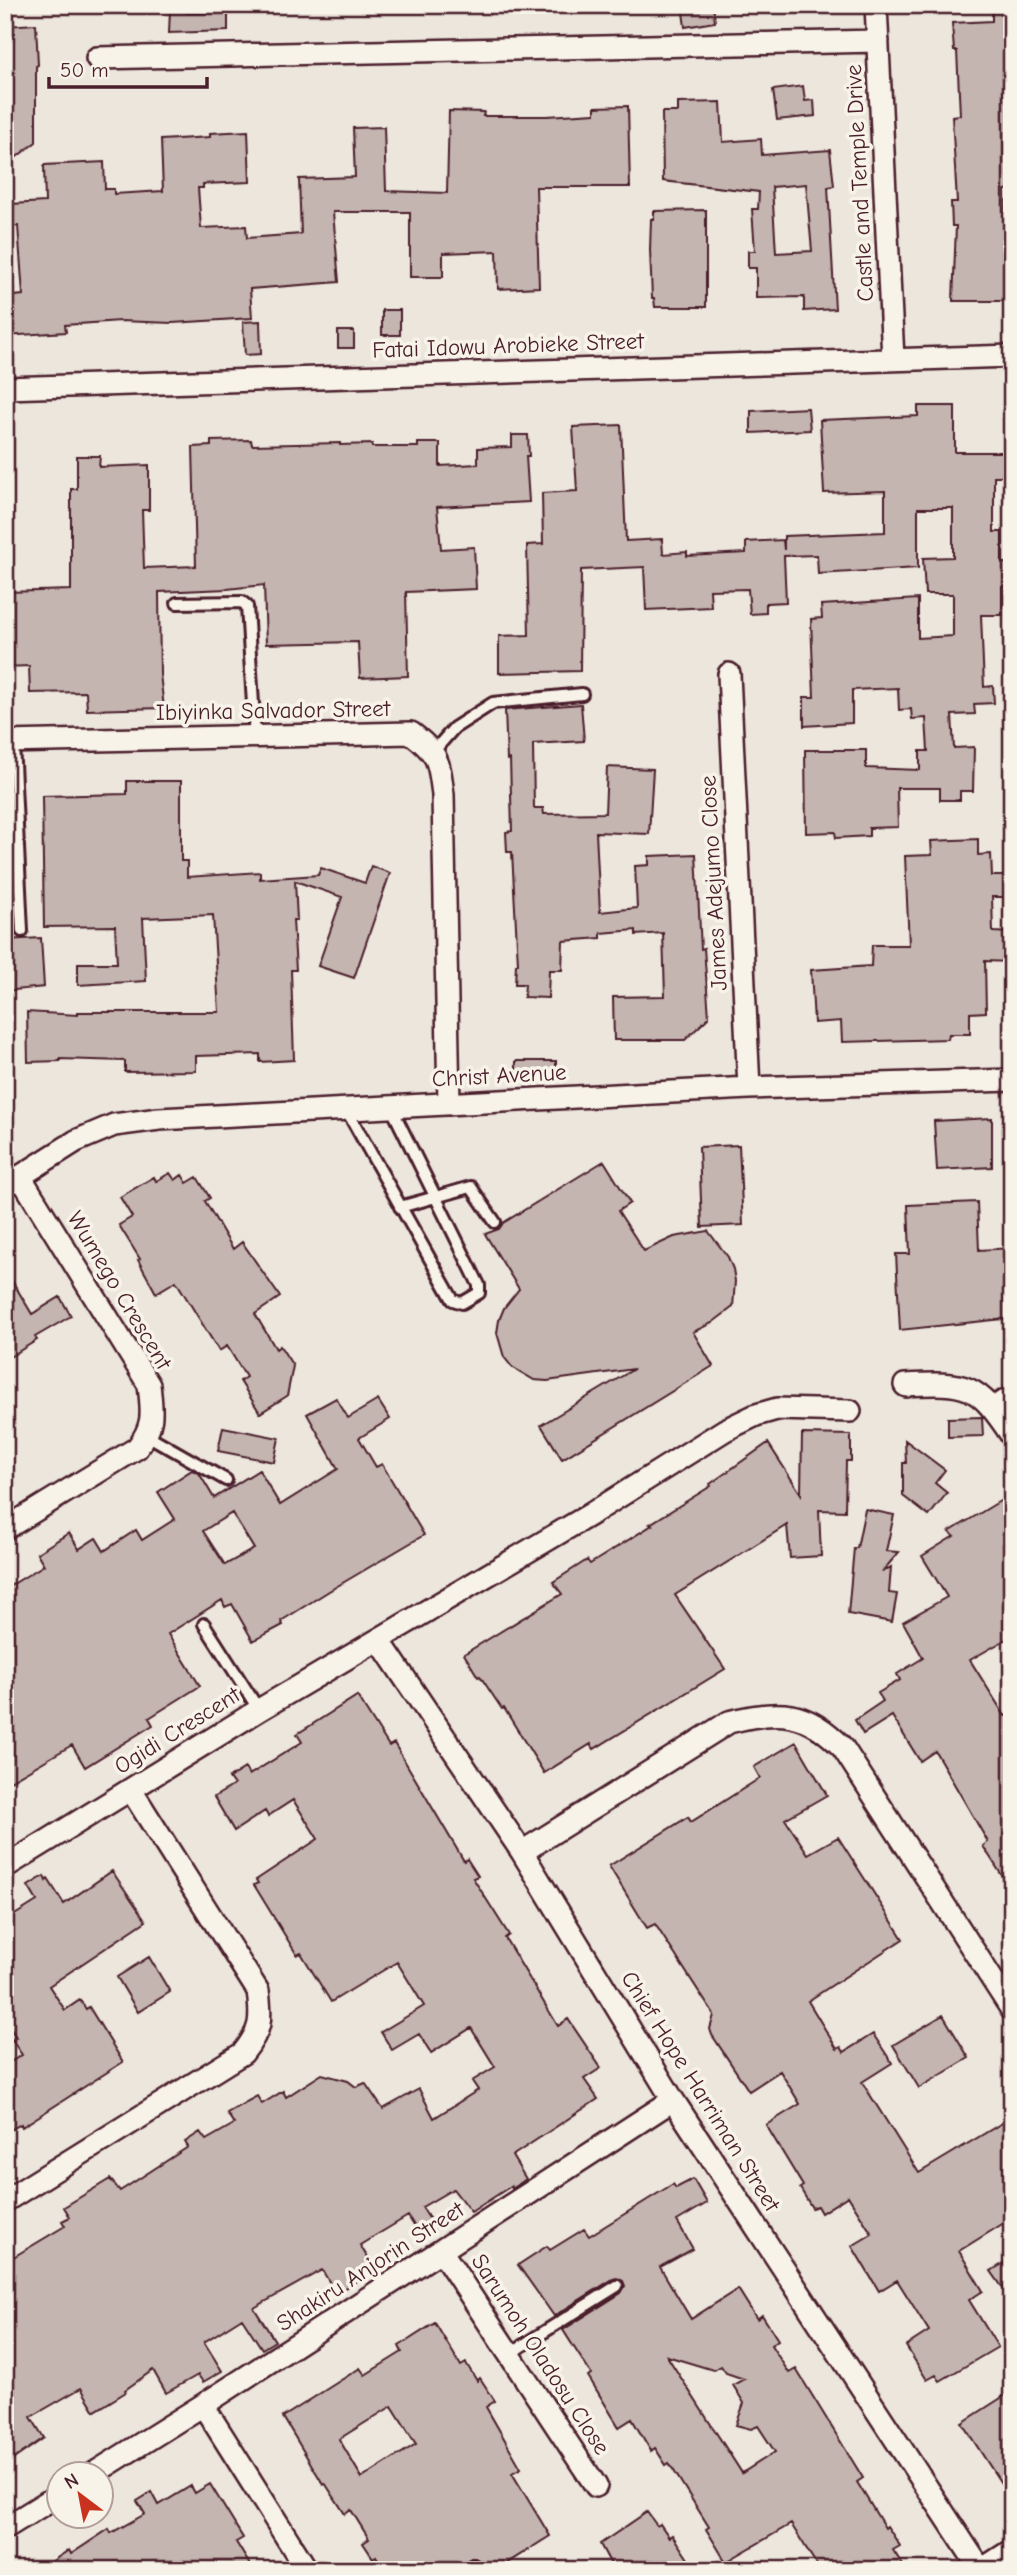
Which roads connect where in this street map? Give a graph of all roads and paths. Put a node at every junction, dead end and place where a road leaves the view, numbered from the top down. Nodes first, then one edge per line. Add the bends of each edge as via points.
1 (876, 5) edge
2 (878, 41) junction
3 (97, 58) dead end
4 (1012, 356) edge
5 (893, 359) junction
6 (5, 388) edge
7 (177, 603) dead end
8 (729, 674) dead end
9 (582, 694) dead end
10 (255, 737) junction
11 (9, 742) edge
12 (433, 752) junction
13 (22, 931) dead end
14 (1012, 1080) edge
15 (749, 1088) junction
16 (450, 1104) junction
17 (391, 1107) junction
18 (346, 1109) junction
19 (13, 1181) edge
20 (435, 1197) junction
21 (400, 1207) junction
22 (495, 1222) dead end
23 (907, 1386) dead end
24 (1012, 1390) edge
25 (991, 1404) junction
26 (849, 1411) dead end
27 (147, 1435) junction
28 (1012, 1436) edge
29 (226, 1480) dead end
30 (5, 1529) edge
31 (204, 1624) dead end
32 (379, 1640) junction
33 (259, 1710) junction
34 (131, 1790) junction
35 (522, 1852) junction
36 (5, 1867) edge
37 (1012, 2010) edge
38 (673, 2100) junction
39 (5, 2201) edge
40 (442, 2252) junction
41 (617, 2286) dead end
42 (509, 2354) junction
43 (203, 2405) junction
44 (114, 2460) edge
45 (596, 2486) dead end
46 (46, 2503) edge
47 (5, 2528) edge
48 (1012, 2550) edge
49 (307, 2570) edge
50 (981, 2570) edge

1 - 2 street, Castle and Temple Drive
2 - 3 street
2 - 5 street, Castle and Temple Drive
4 - 5 street, Fatai Idowu Arobieke Street
5 - 6 street, Fatai Idowu Arobieke Street
7 - 10 lane via 242,602 247,606
8 - 15 street, James Adejumo Close
9 - 12 lane via 493,703 454,728
10 - 11 street, Ibiyinka Salvador Street
10 - 12 street, Ibiyinka Salvador Street via 411,733
11 - 13 lane
12 - 16 street via 443,795
14 - 15 street, Christ Avenue
15 - 16 street, Christ Avenue
16 - 17 street, Christ Avenue
17 - 18 street, Christ Avenue
17 - 20 lane
18 - 19 street, Christ Avenue via 114,1125 76,1141
18 - 21 lane
19 - 27 street, Wumego Crescent via 149,1385 152,1422
20 - 21 lane
20 - 21 lane via 481,1289 461,1303 453,1300
20 - 22 lane via 471,1187
23 - 25 street via 949,1383 977,1393
24 - 25 lane
25 - 28 street
26 - 32 street, Ogidi Crescent via 777,1409 725,1430
27 - 29 lane
27 - 30 street via 137,1448
31 - 33 lane
32 - 33 street, Ogidi Crescent
32 - 35 street, Chief Hope Harriman Street
33 - 34 street, Ogidi Crescent
34 - 36 street, Ogidi Crescent
34 - 39 street via 258,1991 257,2035 243,2053
35 - 37 street via 729,1722 783,1713 813,1722 843,1748
35 - 38 street, Chief Hope Harriman Street
38 - 40 street, Shakiru Anjorin Street
38 - 50 street, Chief Hope Harriman Street
40 - 42 street, Sarumoh Oladosu Close
40 - 43 street, Shakiru Anjorin Street
41 - 42 lane
42 - 45 street, Sarumoh Oladosu Close
43 - 44 street, Shakiru Anjorin Street
43 - 49 street
46 - 47 street
48 - 50 street

